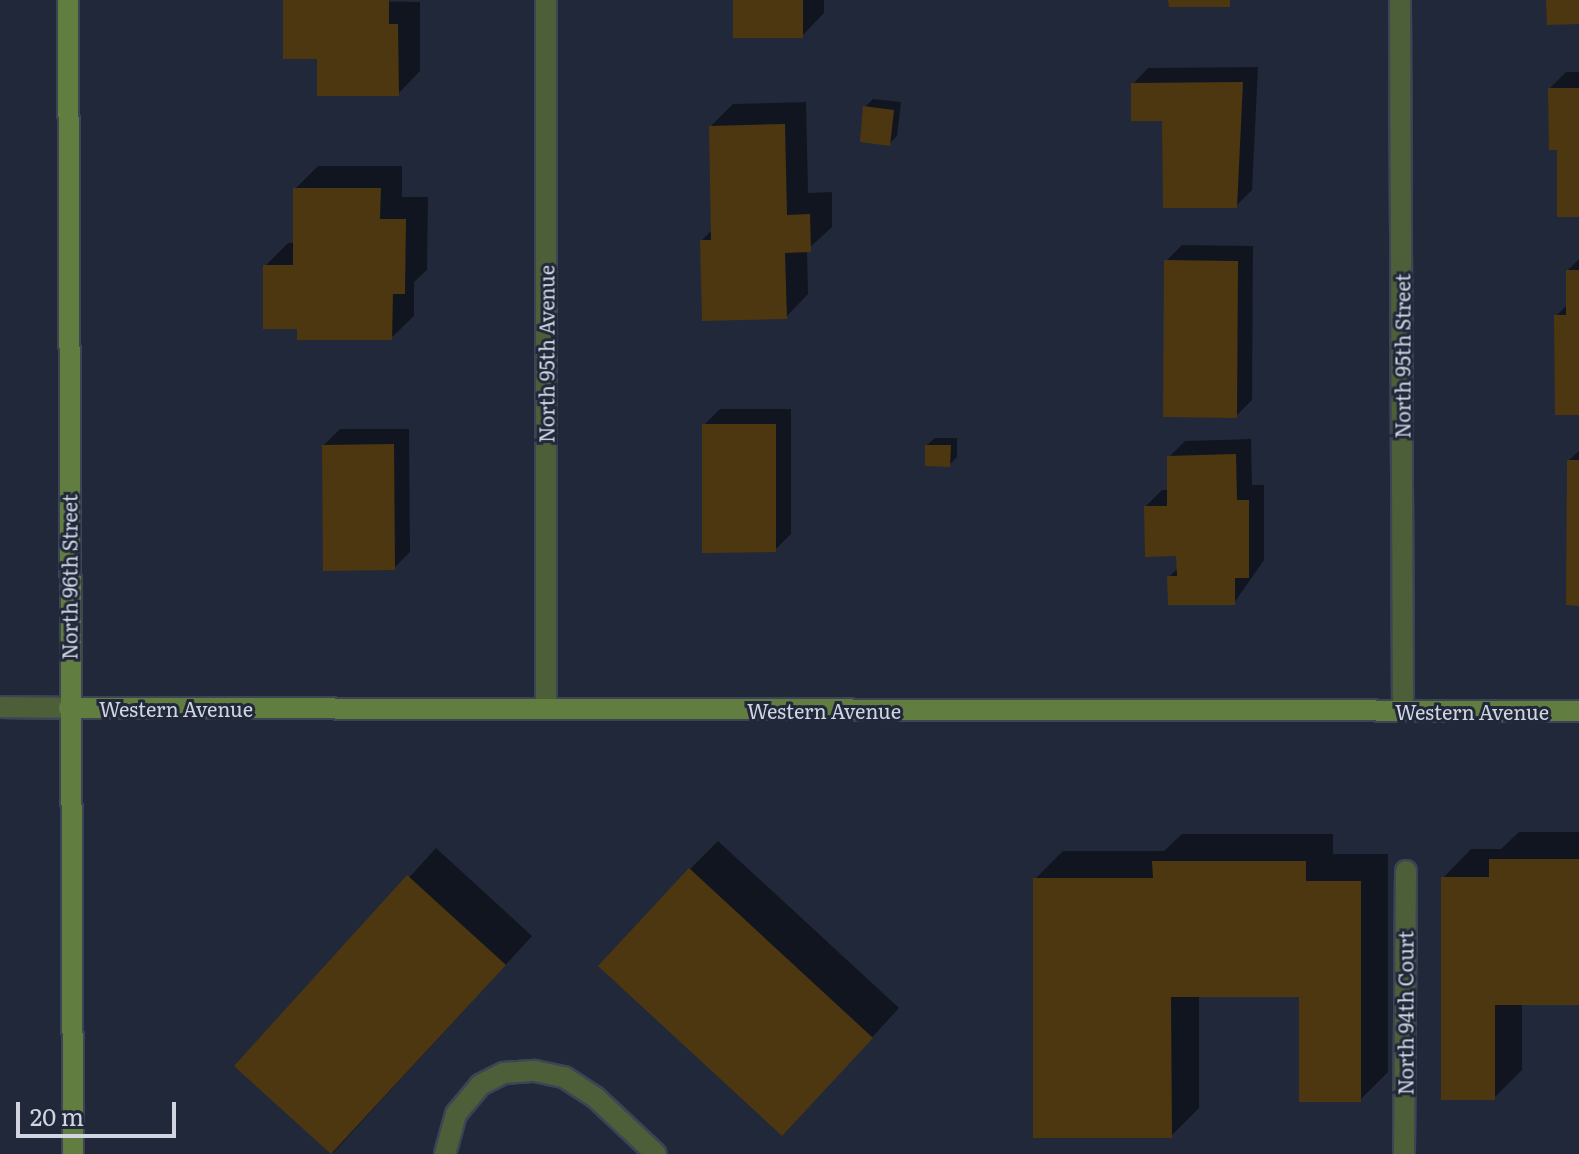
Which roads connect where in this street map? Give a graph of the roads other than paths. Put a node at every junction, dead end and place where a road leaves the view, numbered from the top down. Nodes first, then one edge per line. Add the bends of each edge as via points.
1 (68, 0) edge
2 (546, 0) edge
3 (1400, 0) edge
4 (0, 707) edge
5 (69, 708) junction
6 (546, 709) junction
7 (1403, 711) junction
8 (1579, 711) edge
9 (1406, 871) dead end
10 (73, 1154) edge
11 (445, 1154) edge
12 (656, 1154) edge
13 (1404, 1154) edge

1 - 5 street, North 96th Street
2 - 6 street, North 95th Avenue
3 - 7 street, North 95th Street
4 - 5 street
5 - 6 street, Western Avenue
5 - 10 street, North 96th Street
6 - 7 street, Western Avenue
7 - 8 street, Western Avenue
9 - 13 street, North 94th Court
11 - 12 street via 456,1114 480,1085 504,1073 535,1071 564,1077 595,1097

